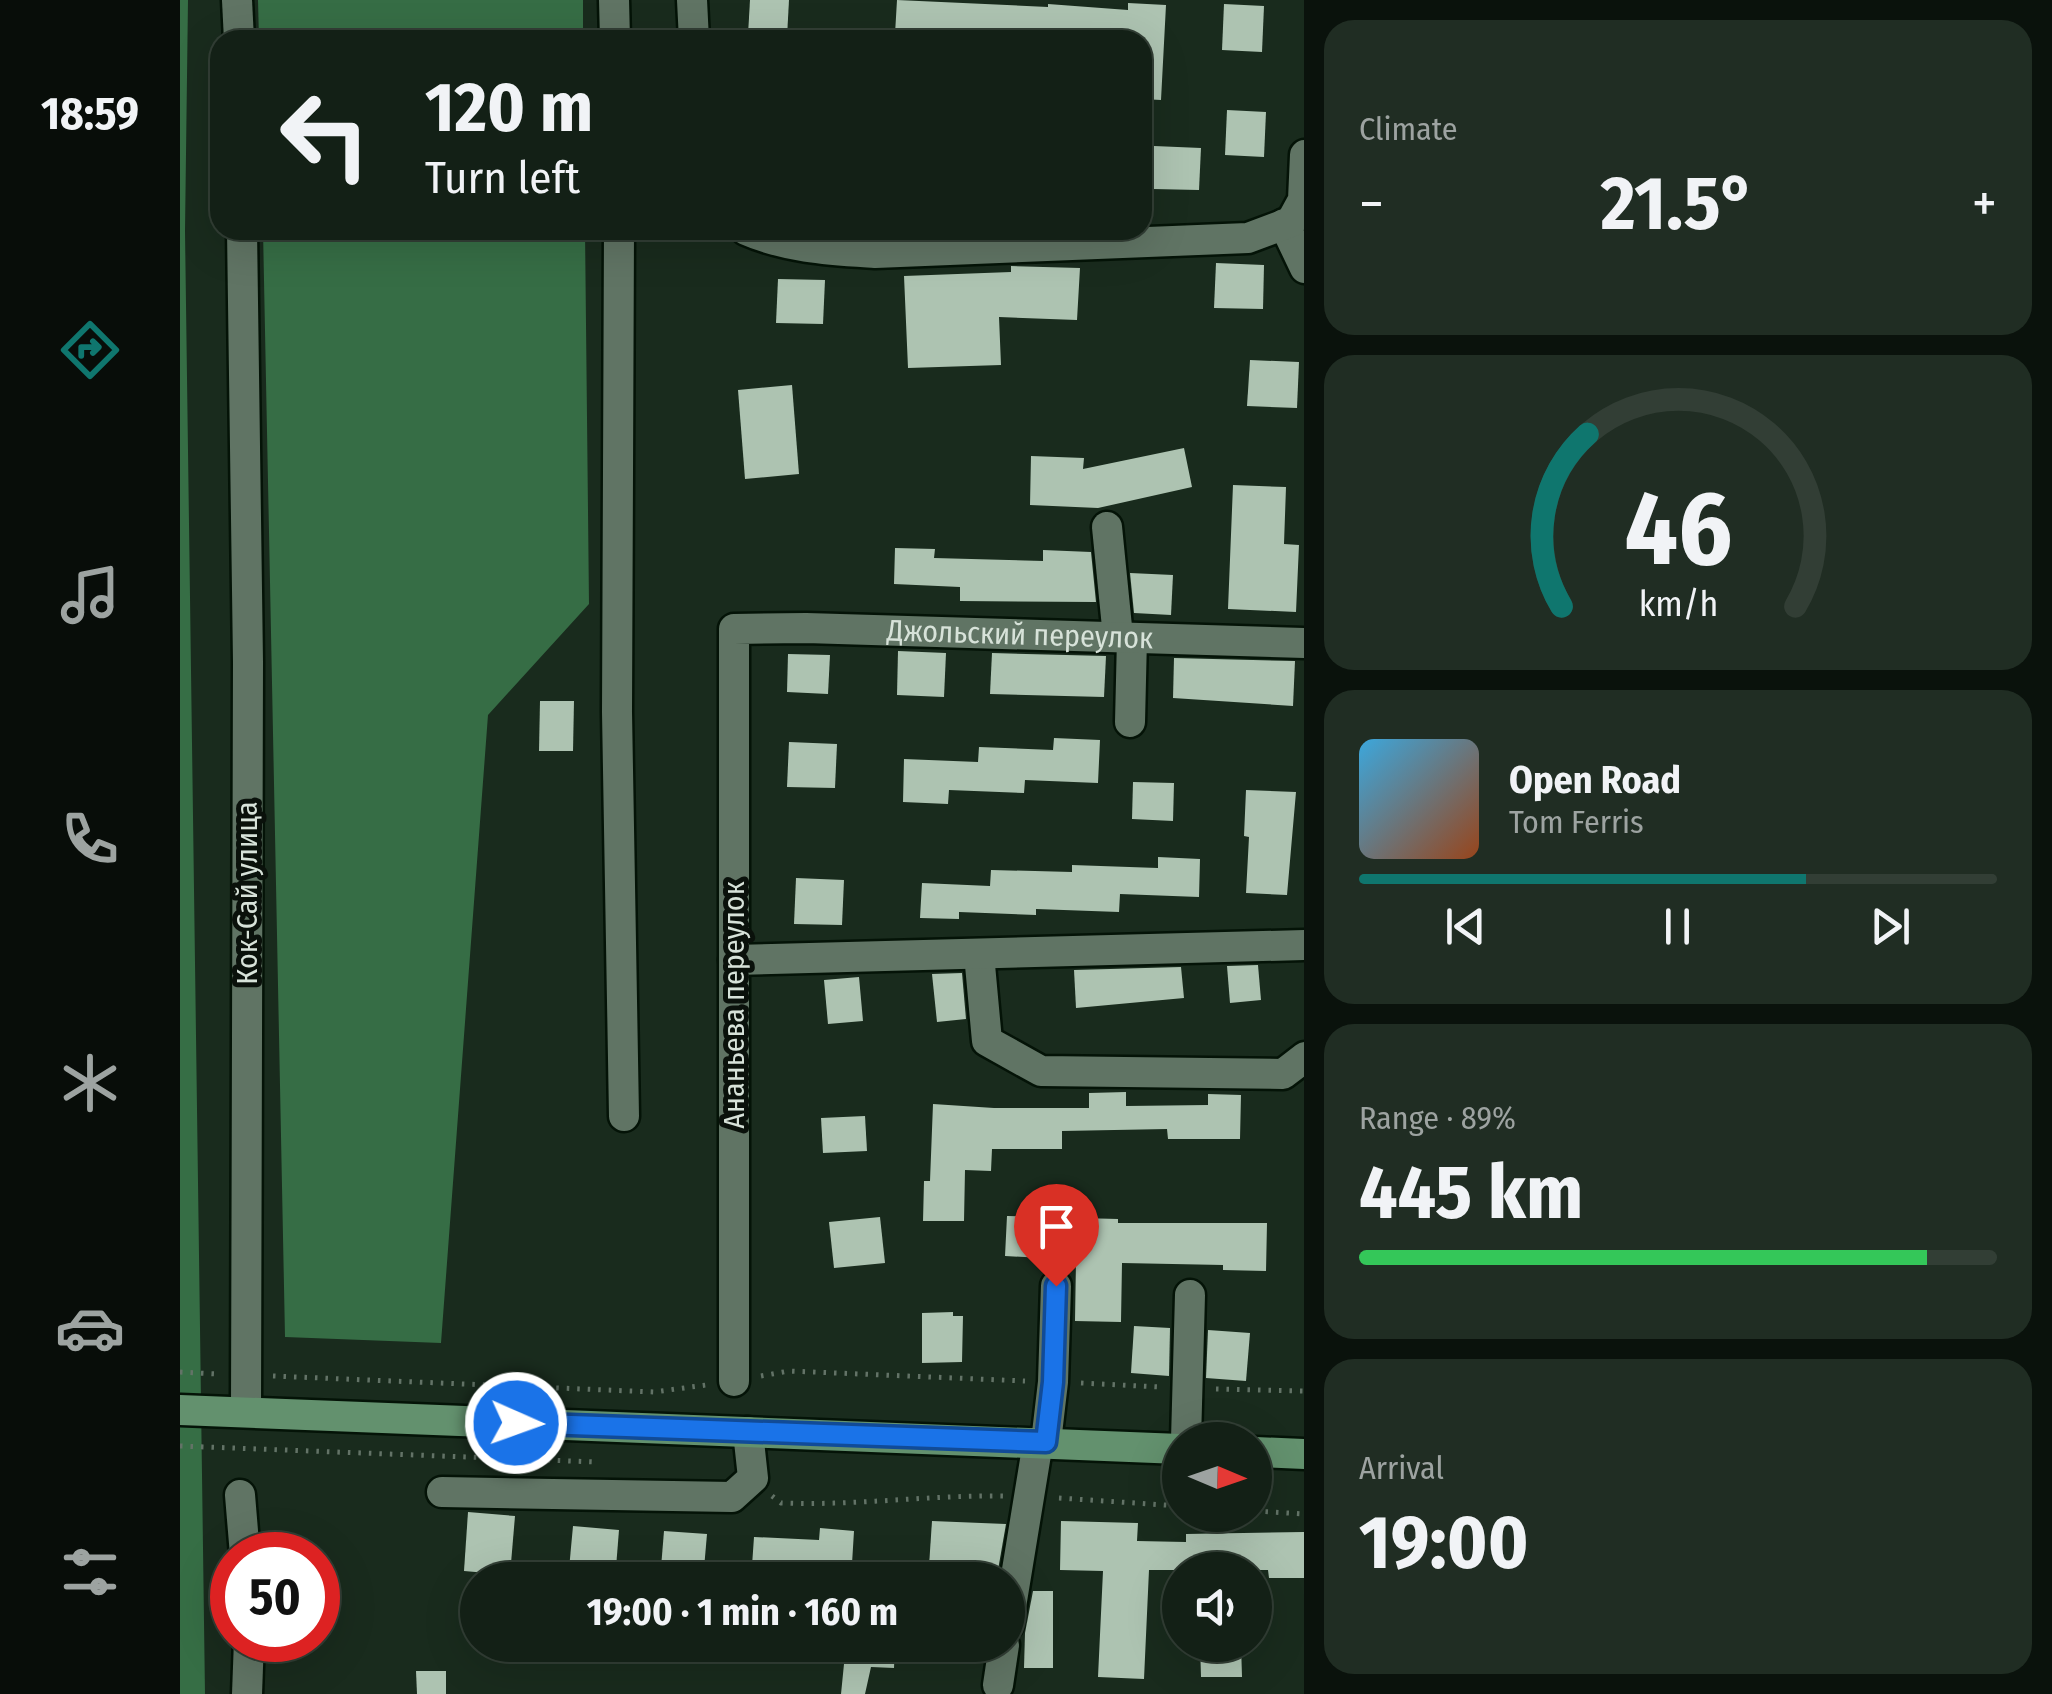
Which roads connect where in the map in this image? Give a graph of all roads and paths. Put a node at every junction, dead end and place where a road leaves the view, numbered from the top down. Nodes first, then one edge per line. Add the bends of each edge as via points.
1 (238, 0) edge
2 (614, 0) edge
3 (692, 0) edge
4 (240, 30) edge
5 (615, 30) edge
6 (694, 30) edge
7 (1304, 155) edge
8 (1284, 224) junction
9 (242, 240) edge
10 (619, 240) edge
11 (772, 240) edge
12 (1304, 268) edge
13 (1108, 526) dead end
14 (734, 629) joint
15 (1125, 638) junction
16 (1304, 643) edge
17 (1130, 722) dead end
18 (1304, 945) edge
19 (979, 954) junction
20 (734, 960) junction
21 (1304, 1056) edge
22 (624, 1116) dead end
23 (1056, 1286) dead end
24 (1190, 1295) dead end
25 (180, 1372) edge
26 (239, 1375) junction
27 (734, 1380) junction
28 (1053, 1382) junction
29 (1188, 1388) junction
30 (1304, 1392) edge
31 (180, 1410) edge
32 (237, 1412) junction
33 (1187, 1422) edge
34 (748, 1432) junction
35 (1042, 1442) junction
36 (180, 1446) edge
37 (1162, 1448) edge
38 (228, 1449) dead end
39 (1272, 1453) edge
40 (1304, 1454) edge
41 (442, 1492) dead end
42 (240, 1495) joint
43 (1272, 1512) edge
44 (1304, 1514) edge
45 (243, 1532) edge
46 (1020, 1562) edge
47 (248, 1662) edge
48 (1001, 1662) edge
49 (998, 1685) dead end
50 (247, 1694) edge

1 - 4 street
2 - 5 street
3 - 6 street
7 - 8 street via 1302,200
8 - 11 street via 1248,238 875,253
8 - 12 street
9 - 26 street, Кок-Сай улица via 248,662
10 - 22 street
13 - 15 street
14 - 15 street, Джольский переулок
14 - 20 street, Ананьева переулок
15 - 16 street, Джольский переулок
15 - 17 street
18 - 19 street
19 - 20 street
19 - 21 street via 987,1040 1041,1071 1283,1074
20 - 27 street, Ананьева переулок
23 - 28 street
24 - 29 street
25 - 26 path
26 - 27 path via 654,1392
26 - 32 street, Кок-Сай улица
27 - 28 path via 789,1371
28 - 29 path
28 - 35 street
29 - 30 path
29 - 33 street
31 - 32 main road
32 - 34 main road
32 - 42 path
34 - 35 main road
34 - 41 street via 753,1478 732,1497
35 - 37 main road
35 - 46 street
36 - 38 path
39 - 40 main road
42 - 45 street
43 - 44 path
47 - 50 street
48 - 49 street

